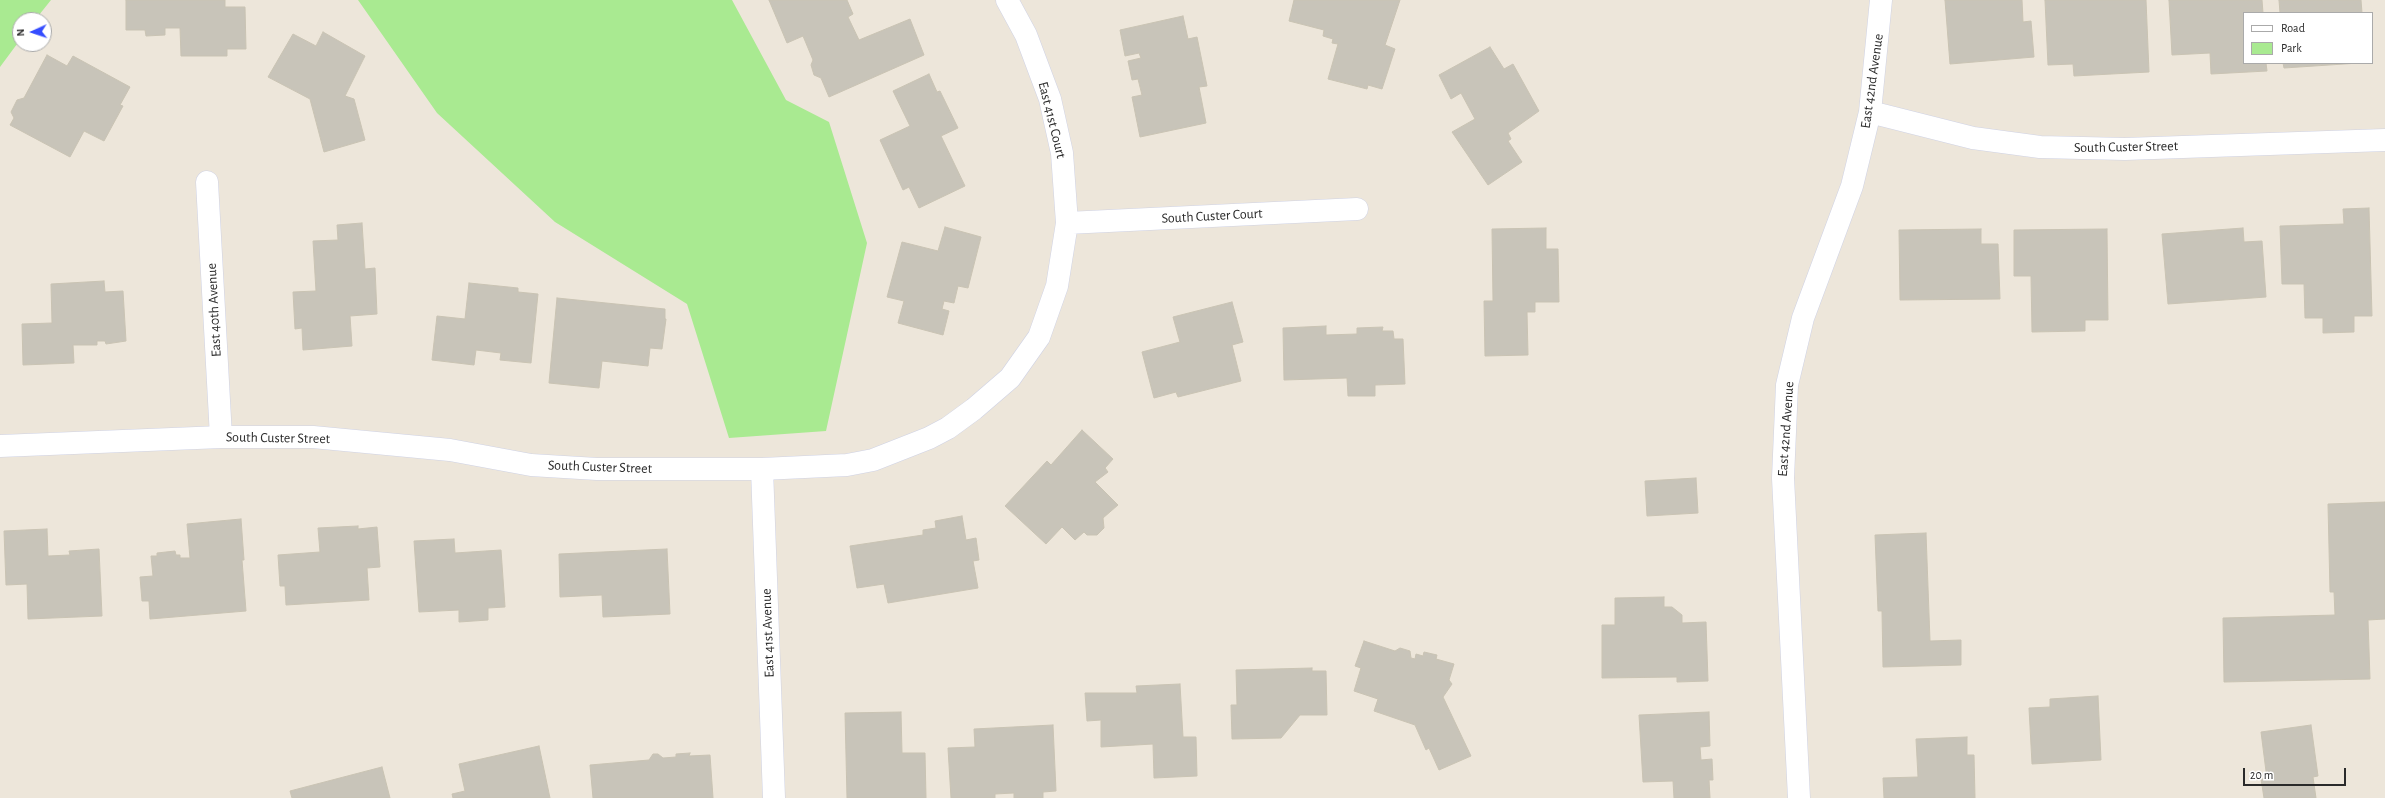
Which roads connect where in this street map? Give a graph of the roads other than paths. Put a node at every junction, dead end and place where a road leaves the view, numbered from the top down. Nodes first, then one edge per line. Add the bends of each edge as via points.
1 (1007, 0) edge
2 (1881, 0) edge
3 (1870, 112) junction
4 (2385, 140) edge
5 (207, 182) dead end
6 (1357, 209) dead end
7 (1067, 223) junction
8 (221, 437) junction
9 (0, 446) edge
10 (762, 469) junction
11 (774, 798) edge
12 (1799, 798) edge

1 - 7 street, East 41st Court via 1026,35 1050,99 1062,153
2 - 3 street, East 42nd Avenue
3 - 4 street, South Custer Street via 1974,138 2040,147 2126,149
3 - 12 street, East 42nd Avenue via 1852,186 1803,318 1787,385 1783,478
5 - 8 street, East 40th Avenue
6 - 7 street, South Custer Court
7 - 10 street, South Custer Street via 1057,286 1039,337 1010,378 974,409 929,438 873,460 847,465
8 - 9 street, South Custer Street
8 - 10 street, South Custer Street via 313,437 376,442 450,450 531,465 597,469
10 - 11 street, East 41st Avenue

